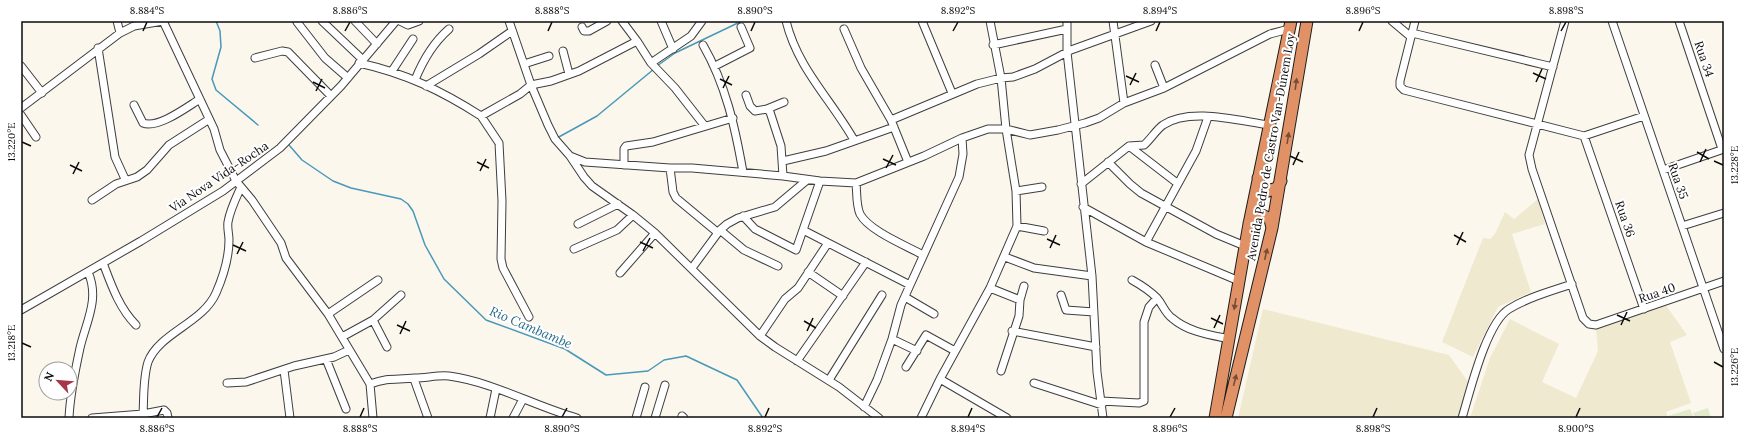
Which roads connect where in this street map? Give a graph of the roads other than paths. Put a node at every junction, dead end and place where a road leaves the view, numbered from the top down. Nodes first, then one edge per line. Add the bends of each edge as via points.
1 (117, 21) edge
2 (163, 21) edge
3 (322, 21) edge
4 (355, 21) edge
5 (396, 21) edge
6 (400, 21) edge
7 (419, 21) edge
8 (607, 21) edge
9 (622, 21) edge
10 (661, 21) edge
11 (691, 21) edge
12 (702, 21) edge
13 (786, 21) edge
14 (923, 21) edge
15 (990, 21) edge
16 (1067, 21) edge
17 (1113, 21) edge
18 (1151, 21) edge
19 (1307, 21) edge
20 (1311, 21) edge
21 (1392, 21) edge
22 (1415, 21) edge
23 (1565, 21) edge
24 (1612, 21) edge
25 (1679, 21) edge
26 (297, 22) dead end
27 (512, 24) edge
28 (1290, 25) edge
29 (741, 26) dead end
30 (582, 27) dead end
31 (449, 29) dead end
32 (844, 29) dead end
33 (1067, 29) junction
34 (695, 30) junction
35 (120, 33) junction
36 (1114, 35) junction
37 (1411, 35) junction
38 (413, 39) dead end
39 (637, 41) junction
40 (377, 44) junction
41 (702, 45) dead end
42 (994, 45) junction
43 (98, 48) junction
44 (673, 48) junction
45 (1302, 50) junction
46 (563, 51) dead end
47 (1067, 52) junction
48 (549, 56) dead end
49 (255, 58) dead end
50 (361, 62) junction
51 (651, 63) junction
52 (524, 64) junction
53 (1155, 65) dead end
54 (21, 66) edge
55 (715, 66) junction
56 (1553, 67) junction
57 (392, 71) junction
58 (569, 74) junction
59 (348, 78) junction
60 (1001, 78) junction
61 (415, 80) junction
62 (531, 85) junction
63 (426, 86) junction
64 (1164, 88) junction
65 (42, 93) junction
66 (952, 94) junction
67 (746, 95) dead end
68 (331, 96) junction
69 (200, 99) junction
70 (784, 102) dead end
71 (1124, 103) junction
72 (134, 105) dead end
73 (21, 108) edge
74 (767, 109) junction
75 (21, 115) edge
76 (482, 116) junction
77 (1644, 116) junction
78 (1208, 117) junction
79 (733, 118) junction
80 (208, 120) junction
81 (892, 123) junction
82 (1538, 123) junction
83 (704, 125) junction
84 (1269, 125) junction
85 (1075, 126) junction
86 (1006, 130) junction
87 (1584, 136) junction
88 (36, 137) dead end
89 (962, 138) junction
90 (854, 140) junction
91 (1129, 146) junction
92 (1723, 149) edge
93 (570, 156) junction
94 (783, 161) junction
95 (908, 162) junction
96 (1108, 162) junction
97 (624, 165) junction
98 (670, 168) junction
99 (1663, 170) junction
100 (743, 172) junction
101 (783, 176) junction
102 (1258, 178) junction
103 (125, 180) junction
104 (807, 180) junction
105 (236, 181) junction
106 (1281, 181) junction
107 (820, 182) junction
108 (856, 182) junction
109 (1177, 183) junction
110 (1080, 184) junction
111 (241, 187) junction
112 (1042, 187) dead end
113 (1016, 191) junction
114 (92, 200) dead end
115 (618, 204) junction
116 (1164, 206) junction
117 (1083, 207) junction
118 (1724, 213) edge
119 (633, 215) junction
120 (743, 216) junction
121 (578, 224) dead end
122 (1249, 224) junction
123 (1017, 226) junction
124 (1682, 226) junction
125 (1272, 228) junction
126 (803, 230) junction
127 (718, 231) junction
128 (1044, 231) dead end
129 (655, 233) junction
130 (1146, 242) junction
131 (828, 243) junction
132 (1245, 246) junction
133 (574, 249) dead end
134 (923, 255) junction
135 (1005, 257) junction
136 (103, 262) junction
137 (866, 262) junction
138 (778, 266) dead end
139 (692, 268) junction
140 (88, 272) junction
141 (808, 272) junction
142 (620, 273) dead end
143 (1092, 276) junction
144 (378, 280) dead end
145 (1132, 280) dead end
146 (1239, 281) junction
147 (1724, 281) edge
148 (1572, 284) junction
149 (910, 285) junction
150 (1024, 286) dead end
151 (990, 288) junction
152 (1703, 288) junction
153 (401, 295) dead end
154 (882, 295) dead end
155 (1061, 295) dead end
156 (843, 296) junction
157 (905, 297) junction
158 (1157, 298) junction
159 (1020, 300) junction
160 (1644, 309) junction
161 (21, 310) edge
162 (1094, 312) junction
163 (328, 314) junction
164 (934, 314) dead end
165 (529, 317) dead end
166 (373, 320) junction
167 (136, 325) dead end
168 (1012, 332) junction
169 (760, 336) junction
170 (342, 337) junction
171 (892, 339) junction
172 (1230, 339) junction
173 (387, 347) dead end
174 (1096, 347) junction
175 (1724, 349) edge
176 (349, 350) junction
177 (917, 351) junction
178 (955, 351) junction
179 (326, 359) junction
180 (797, 361) junction
181 (906, 367) dead end
182 (284, 370) junction
183 (1001, 371) dead end
184 (414, 378) junction
185 (940, 378) junction
186 (829, 380) junction
187 (227, 383) dead end
188 (1034, 383) dead end
189 (370, 384) junction
190 (665, 385) dead end
191 (645, 387) dead end
192 (496, 389) junction
193 (523, 399) junction
194 (1102, 403) junction
195 (864, 407) junction
196 (346, 409) dead end
197 (143, 414) junction
198 (551, 415) edge
199 (69, 418) edge
200 (92, 418) edge
201 (168, 418) edge
202 (290, 418) edge
203 (373, 418) edge
204 (428, 418) edge
205 (490, 418) edge
206 (513, 418) edge
207 (577, 418) edge
208 (636, 418) edge
209 (655, 418) edge
210 (879, 418) edge
211 (921, 418) edge
212 (1007, 418) edge
213 (1103, 418) edge
214 (1215, 418) edge
215 (1226, 418) edge
216 (1462, 418) edge

1 - 35 street
2 - 35 street via 134,26
2 - 69 street
3 - 50 street
4 - 40 street
5 - 40 street, Via Nova Vida-Rocha
6 - 7 street via 408,25
8 - 30 street via 589,31 584,31
9 - 39 street
10 - 44 street
11 - 34 street
12 - 34 street
13 - 90 street via 799,58
14 - 66 street
15 - 42 street
16 - 33 street
17 - 36 street
18 - 36 street
19 - 45 highway, Avenida Pedro de Castro Van-Dúnem Loy
20 - 45 street
21 - 37 street
22 - 37 street
23 - 56 street
24 - 77 street, Rua 35
25 - 92 street, Rua 34
26 - 59 street via 325,58
27 - 52 street
27 - 63 street via 479,54
28 - 64 street
28 - 84 highway, Avenida Pedro de Castro Van-Dúnem Loy
29 - 55 street via 750,47
31 - 61 street via 435,43 423,61
32 - 81 street via 860,68
33 - 42 street
33 - 47 street
34 - 44 street via 691,36
35 - 43 street
36 - 47 street
36 - 71 street
37 - 56 street
37 - 82 street via 1400,81 1400,86 1404,90
38 - 57 street
39 - 51 street
39 - 58 street
40 - 50 street, Via Nova Vida-Rocha
41 - 55 street
42 - 60 street
43 - 65 street
43 - 103 street via 116,157
44 - 51 street
106 -> 45 highway, Avenida Pedro de Castro Van-Dúnem Loy
46 - 58 street
47 - 60 street via 1035,69
47 - 85 street
48 - 52 street
49 - 68 street via 282,51 288,52
50 - 57 street
50 - 59 street, Via Nova Vida-Rocha
51 - 83 street via 676,88
52 - 62 street
53 - 64 street
54 - 65 street
55 - 79 street
56 - 82 street
57 - 61 street
58 - 62 street
59 - 68 street, Via Nova Vida-Rocha
60 - 66 street
60 - 86 street
61 - 63 street
62 - 76 street
62 - 93 street via 555,139
63 - 76 street
64 - 71 street
65 - 73 street
66 - 81 street
67 - 74 street via 755,111
68 - 105 street, Via Nova Vida-Rocha via 280,148
69 - 72 street via 164,120 150,124 143,123
69 - 80 street
70 - 74 street
71 - 85 street via 1099,118
74 - 94 street via 778,136
75 - 88 street
76 - 165 street via 499,143 501,259
77 - 87 street
77 - 99 street, Rua 35
78 - 84 street
78 - 91 street via 1187,117 1169,122 1160,127 1144,145
78 - 109 street via 1196,151
79 - 83 street
79 - 100 street
80 - 103 street via 169,146 147,170 137,177
80 - 105 street
81 - 90 street
81 - 95 street
82 - 87 street
82 - 148 street via 1530,151 1530,162
83 - 97 street via 690,132 654,142 626,146
84 - 102 highway, Avenida Pedro de Castro Van-Dúnem Loy
85 - 86 street via 1030,135
85 - 110 street
86 - 89 street via 988,129
86 - 113 street
87 - 160 street, Rua 36
89 - 95 street
89 - 134 street via 963,154 959,177
90 - 94 street via 826,151
91 - 96 street
91 - 109 street
92 - 99 street
93 - 97 street via 585,162
93 - 115 street via 592,186
94 - 101 street
95 - 108 street
96 - 110 street
96 - 116 street via 1130,184
97 - 98 street
98 - 100 street
98 - 127 street via 676,198
99 - 124 street, Rua 35
100 - 101 street
101 - 104 street
102 - 106 highway via 1259,185 1267,191 1276,189
102 - 122 highway, Avenida Pedro de Castro Van-Dúnem Loy
103 - 114 street
104 - 107 street
104 - 120 street via 775,207
105 - 111 street
105 - 136 street, Via Nova Vida-Rocha via 141,242
106 - 125 highway, Avenida Pedro de Castro Van-Dúnem Loy
107 - 108 street
107 - 126 street
108 - 134 street via 858,208 864,219 881,232
109 - 116 street
110 - 117 street
111 - 163 street via 281,243 289,262
111 - 197 street via 228,220 227,257 216,293 208,305 152,355 146,372
112 - 113 street
113 - 123 street
115 - 119 street
115 - 121 street
116 - 130 street
116 - 132 street via 1216,234
117 - 130 street
117 - 143 street
118 - 124 street
119 - 129 street
119 - 133 street via 617,230
120 - 126 street via 755,230 795,250 798,249
120 - 127 street
122 - 125 highway via 1253,218 1262,215 1270,219
122 - 132 highway, Avenida Pedro de Castro Van-Dúnem Loy
123 - 128 street
123 - 135 street
124 - 152 street, Rua 35
215 -> 125 highway, Avenida Pedro de Castro Van-Dúnem Loy
126 - 131 street
127 - 138 street via 744,250
127 - 139 street
129 - 139 street
129 - 142 street
130 - 146 street
131 - 137 street
131 - 141 street
132 - 146 highway, Avenida Pedro de Castro Van-Dúnem Loy
134 - 149 street
135 - 143 street via 1034,268
135 - 151 street
136 - 140 street, Via Nova Vida-Rocha
136 - 167 street via 128,318
137 - 149 street
137 - 156 street
139 - 169 street
140 - 161 street, Via Nova Vida-Rocha
140 - 199 street via 93,286 93,305 79,351
141 - 156 street
141 - 169 street via 798,288 785,299
143 - 162 street
144 - 163 street
145 - 158 street
146 -> 172 highway, Avenida Pedro de Castro Van-Dúnem Loy
147 - 152 street, Rua 40
148 - 160 street, Rua 40 via 1583,318 1589,324 1596,325
148 - 216 street via 1522,302 1502,314 1479,362
149 - 157 street
150 - 159 street
151 - 159 street
151 - 178 street
152 - 160 street, Rua 40
152 - 175 street, Rua 35
153 - 166 street
154 - 186 street
155 - 162 street via 1066,310
156 - 180 street
157 - 164 street
157 - 171 street via 897,314
158 - 172 street via 1166,312 1180,324
158 - 194 street via 1149,307 1144,322 1144,401
159 - 168 street via 1019,316
162 - 174 street
163 - 170 street
166 - 170 street
166 - 173 street
168 - 174 street
168 - 183 street
169 - 180 street
170 - 176 street
171 - 177 street
171 - 195 street via 878,380
172 - 214 highway, Avenida Pedro de Castro Van-Dúnem Loy
174 - 194 street
176 - 179 street
176 - 189 street
177 - 178 street via 926,335
177 - 181 street
178 - 185 street
179 - 182 street
179 - 196 street
180 - 186 street
182 - 187 street via 246,382
182 - 202 street
184 - 189 street via 389,378
184 - 192 street via 447,376
184 - 204 street
185 - 211 street
185 - 212 street
186 - 195 street
188 - 194 street
189 - 203 street
190 - 209 street
191 - 208 street
192 - 193 street
192 - 205 street
193 - 198 street
193 - 206 street
194 - 213 street
195 - 210 street
197 - 200 street
197 - 201 street via 164,410
198 - 207 street

